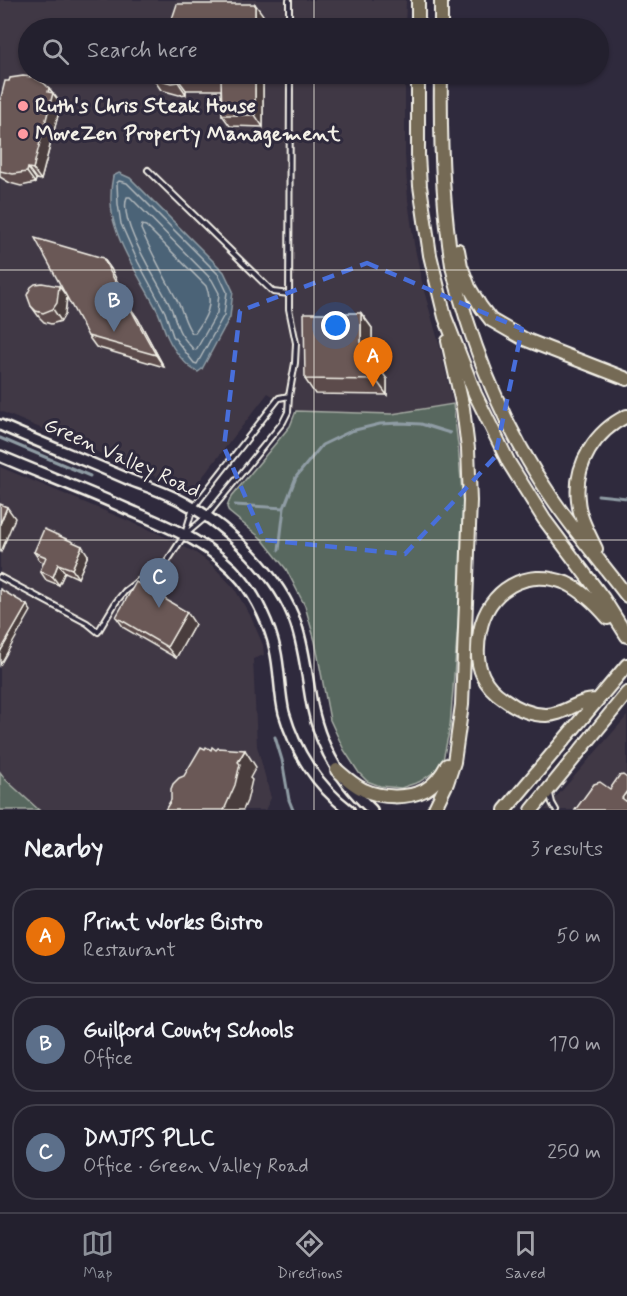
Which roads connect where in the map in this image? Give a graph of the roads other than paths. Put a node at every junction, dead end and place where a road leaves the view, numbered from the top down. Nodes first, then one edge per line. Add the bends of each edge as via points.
1 (289, 0) edge
2 (418, 0) edge
3 (441, 0) edge
4 (289, 18) edge
5 (418, 18) edge
6 (441, 18) edge
7 (290, 84) edge
8 (418, 84) edge
9 (441, 84) edge
10 (148, 170) dead end
11 (446, 219) junction
12 (289, 294) junction
13 (445, 317) junction
14 (627, 379) edge
15 (290, 396) junction
16 (627, 416) edge
17 (0, 424) edge
18 (0, 456) edge
19 (192, 508) junction
20 (206, 517) junction
21 (185, 534) junction
22 (603, 564) junction
23 (0, 577) edge
24 (627, 596) edge
25 (623, 631) edge
26 (625, 668) edge
27 (627, 693) edge
28 (597, 700) junction
29 (458, 733) junction
30 (337, 770) junction
31 (549, 789) junction
32 (349, 810) edge
33 (372, 810) edge
34 (434, 810) edge
35 (505, 810) edge
36 (532, 810) edge
37 (556, 810) edge

1 - 4 lane
2 - 5 highway
3 - 6 highway
7 - 12 lane
8 - 13 highway via 422,206
9 - 11 highway
10 - 12 lane via 273,292
11 - 14 highway via 469,287 491,320 524,339
11 - 22 highway via 461,300 498,401 552,498
12 - 15 lane via 296,343
13 - 25 highway via 475,394 509,463
13 - 29 highway via 463,408 470,501
15 - 19 lane via 279,398
15 - 20 lane via 283,422
16 - 22 highway via 597,439 585,455 578,478 580,510
17 - 19 main road, Green Valley Road
18 - 21 main road, Green Valley Road
19 - 20 main road, Green Valley Road
19 - 21 lane
20 - 21 lane
20 - 30 main road, Green Valley Road via 234,537 284,596 301,641 319,730
21 - 23 lane via 163,568 125,591 98,632
21 - 32 main road, Green Valley Road via 226,563 255,600 275,649 290,731 327,792
22 - 24 highway
25 - 28 highway via 583,593 555,580 535,578 502,591 482,619 477,650 479,666 483,678 507,702 522,711 544,715 559,714
26 - 28 highway
27 - 31 highway
28 - 35 highway
29 - 30 highway via 441,776 417,793 394,796 366,791
29 - 34 highway via 454,762
30 - 33 main road, Green Valley Road
31 - 36 highway
31 - 37 lane

